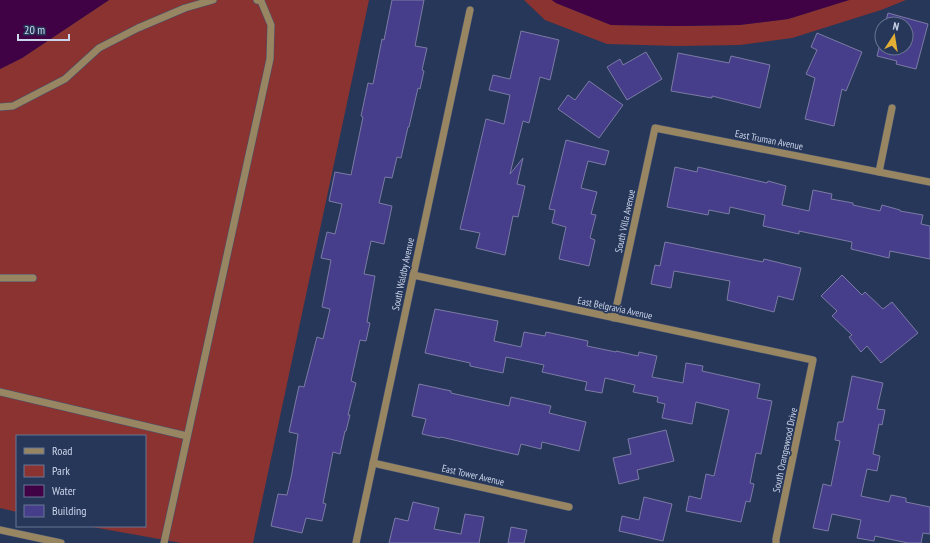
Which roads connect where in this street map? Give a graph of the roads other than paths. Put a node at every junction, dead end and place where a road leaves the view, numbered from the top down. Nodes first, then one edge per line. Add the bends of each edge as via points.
1 (213, 0) edge
2 (257, 0) edge
3 (470, 10) dead end
4 (0, 107) edge
5 (892, 108) dead end
6 (654, 128) joint
7 (879, 172) junction
8 (930, 182) edge
9 (413, 275) junction
10 (0, 278) edge
11 (33, 278) dead end
12 (614, 318) junction
13 (813, 360) joint
14 (0, 392) edge
15 (188, 436) junction
16 (373, 462) junction
17 (569, 506) dead end
18 (0, 530) edge
19 (61, 543) edge
20 (164, 543) edge
21 (356, 543) edge
22 (776, 543) edge

1 - 4 street via 185,8 138,28 99,48 65,79 13,106
2 - 15 street via 261,1 271,25 270,59
3 - 9 street, South Waldby Avenue
5 - 7 street
6 - 7 street, East Truman Avenue
6 - 12 street, South Villa Avenue
7 - 8 street, East Truman Avenue
9 - 12 street, East Belgravia Avenue
9 - 16 street, South Waldby Avenue
10 - 11 street
12 - 13 street, East Belgravia Avenue
13 - 22 street, South Orangewood Drive
14 - 15 street
15 - 20 street
16 - 17 street, East Tower Avenue
16 - 21 street, South Waldby Avenue
18 - 19 street

